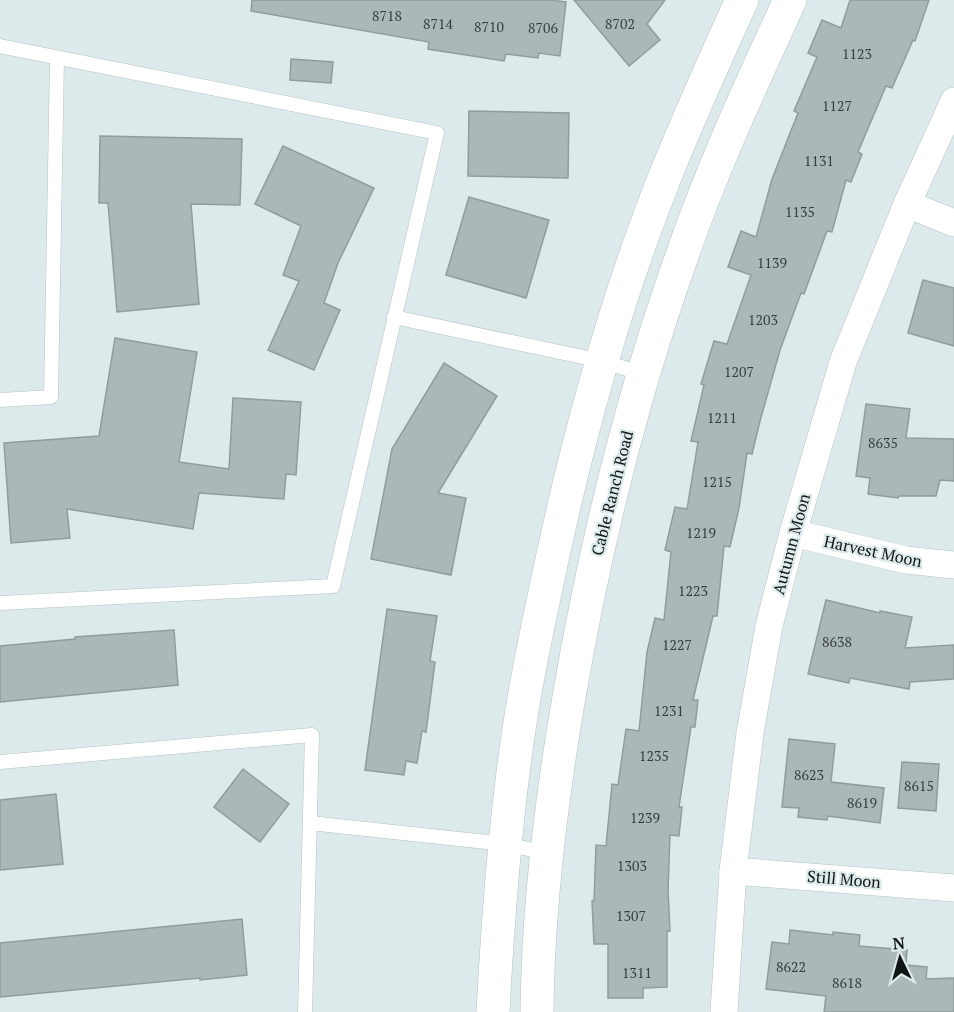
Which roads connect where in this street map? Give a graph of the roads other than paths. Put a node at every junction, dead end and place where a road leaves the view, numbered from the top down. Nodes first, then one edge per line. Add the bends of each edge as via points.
1 (742, 0) edge
2 (790, 0) edge
3 (0, 46) edge
4 (57, 58) junction
5 (954, 101) edge
6 (907, 204) junction
7 (954, 223) edge
8 (394, 317) junction
9 (602, 361) junction
10 (643, 374) junction
11 (0, 400) edge
12 (793, 533) junction
13 (954, 565) edge
14 (0, 603) edge
15 (0, 762) edge
16 (310, 823) junction
17 (505, 844) junction
18 (547, 853) junction
19 (733, 871) junction
20 (954, 888) edge
21 (305, 1012) edge
22 (493, 1012) edge
23 (537, 1012) edge
24 (724, 1012) edge

1 - 9 street via 666,175
2 - 10 street, Cable Ranch Road via 703,197
3 - 4 lane
4 - 8 lane via 437,133
4 - 11 lane via 51,397
5 - 6 street, Autumn Moon
6 - 7 street
6 - 12 street, Autumn Moon via 843,362
8 - 9 lane
8 - 14 lane via 333,586
9 - 10 lane
9 - 17 street via 560,522 531,660
10 - 18 street, Cable Ranch Road via 611,487 587,596
12 - 13 street, Harvest Moon via 906,560
12 - 19 street, Autumn Moon via 769,626 750,733
15 - 16 lane via 312,735
16 - 17 lane
16 - 21 lane
17 - 18 lane
17 - 22 street
18 - 23 street, Cable Ranch Road
19 - 20 street, Still Moon
19 - 24 street, Autumn Moon

